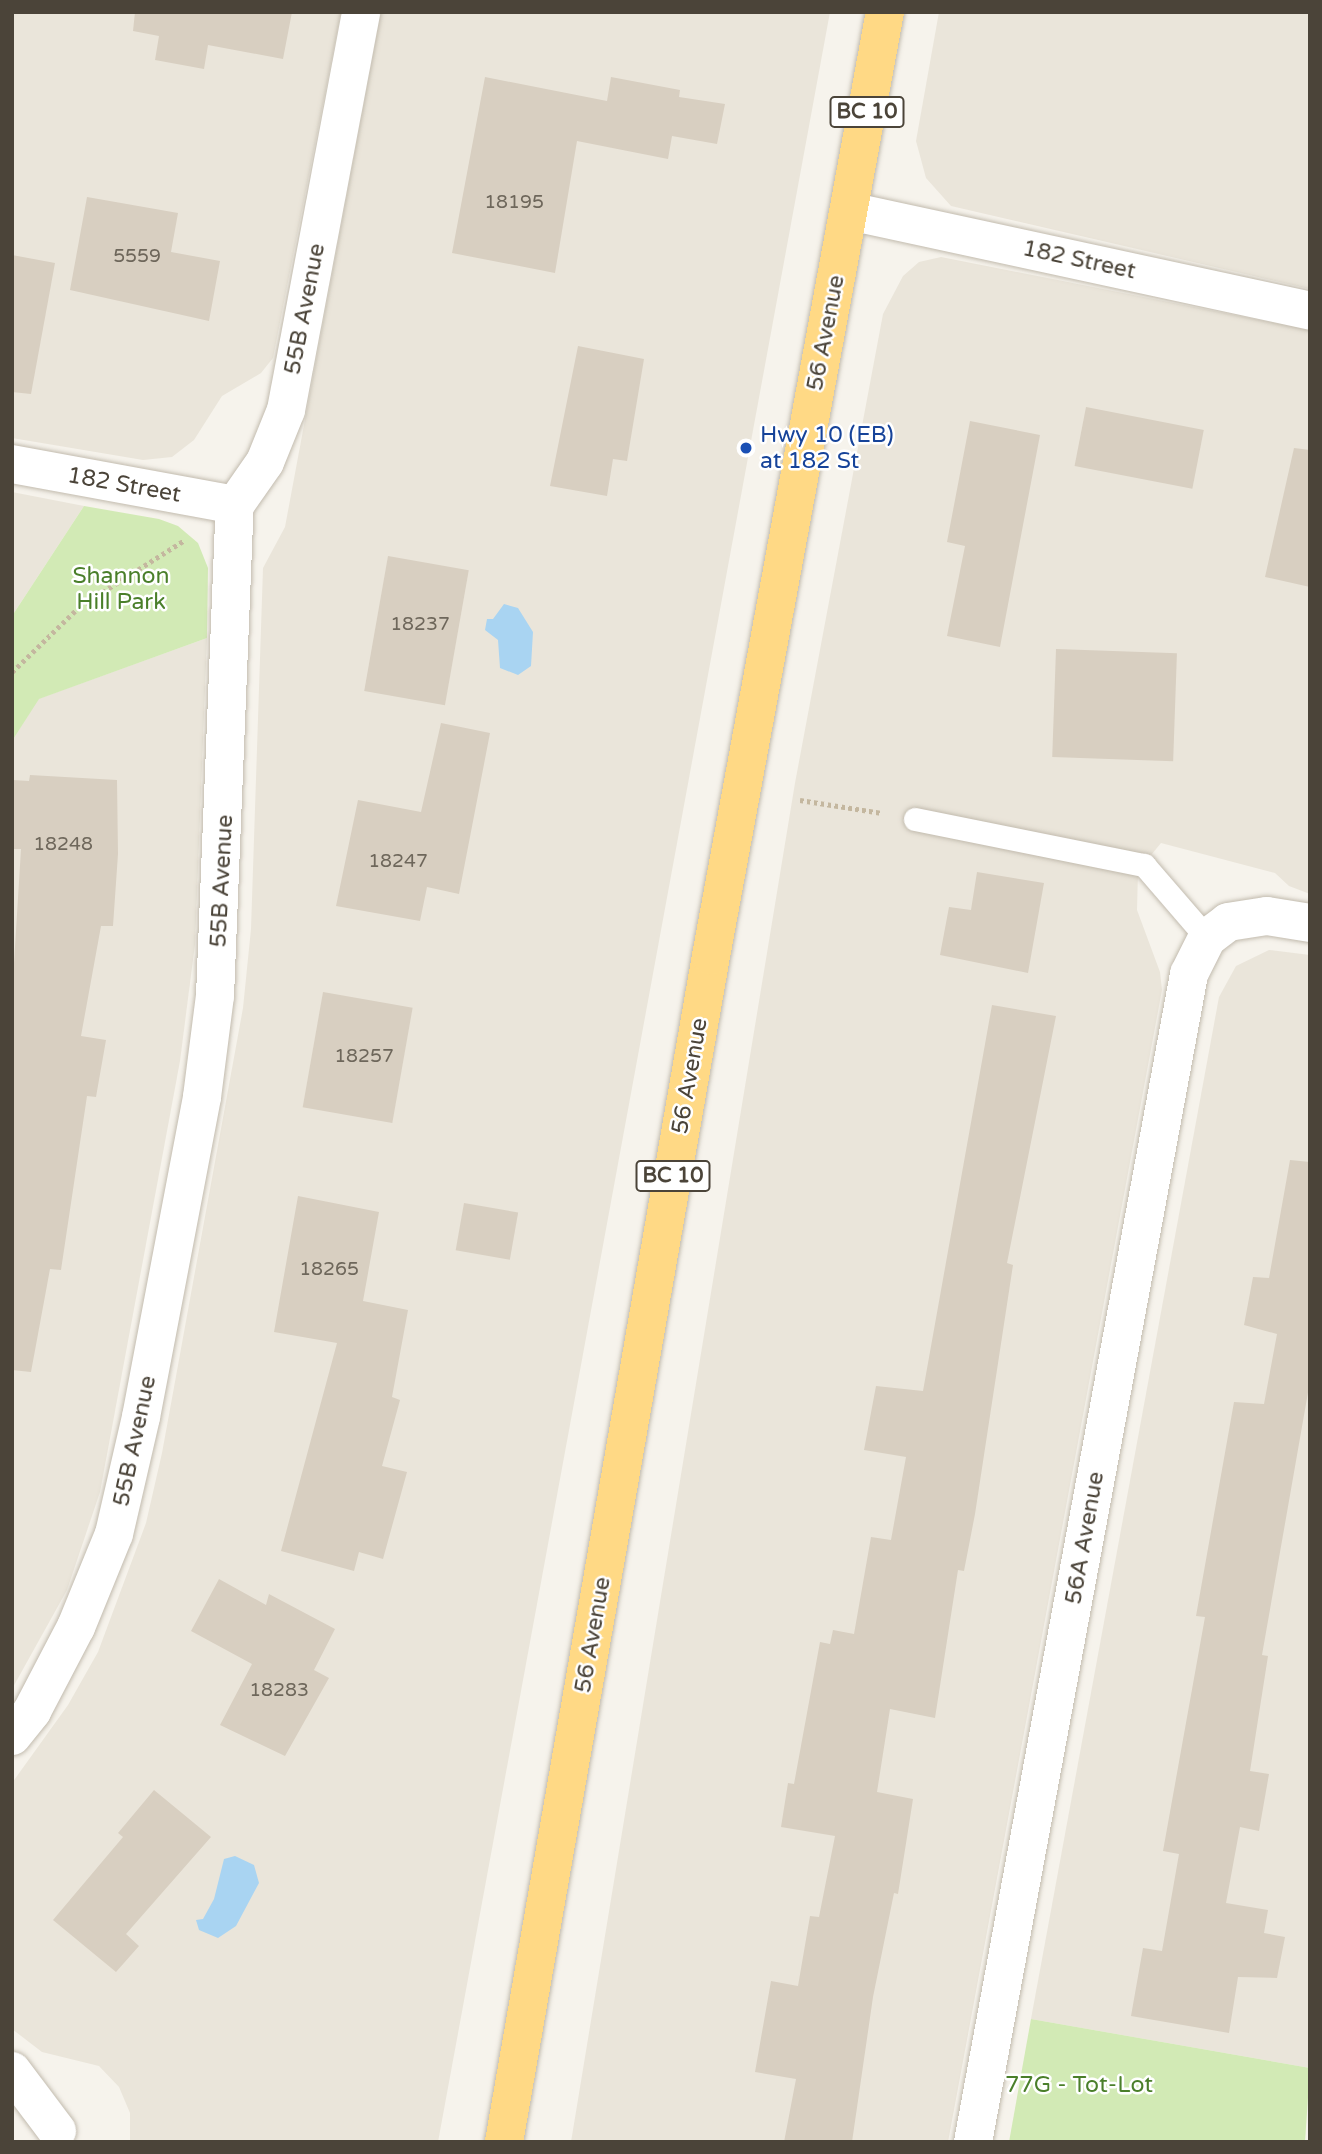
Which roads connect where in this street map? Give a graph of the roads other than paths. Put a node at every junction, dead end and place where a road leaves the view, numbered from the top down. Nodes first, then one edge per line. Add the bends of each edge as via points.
1 (361, 12) edge
2 (885, 12) edge
3 (849, 211) junction
4 (1310, 311) edge
5 (12, 464) edge
6 (235, 505) junction
7 (915, 819) road end
8 (1310, 923) edge
9 (1207, 937) junction
10 (12, 1736) edge
11 (12, 2071) edge
12 (57, 2131) dead end
13 (504, 2142) edge
14 (973, 2142) edge

1 - 6 street, 55B Avenue via 286,410 265,462
2 - 3 highway, 56 Avenue / BC 10
3 - 4 street, 182 Street
3 - 13 highway, 56 Avenue / BC 10 via 713,943
5 - 6 street, 182 Street
6 - 10 street, 55B Avenue via 223,886 202,1097 114,1534 76,1627 32,1710
7 - 9 lane via 1143,865
8 - 9 street via 1267,916 1228,922
9 - 14 street, 56A Avenue via 1189,974
11 - 12 street

